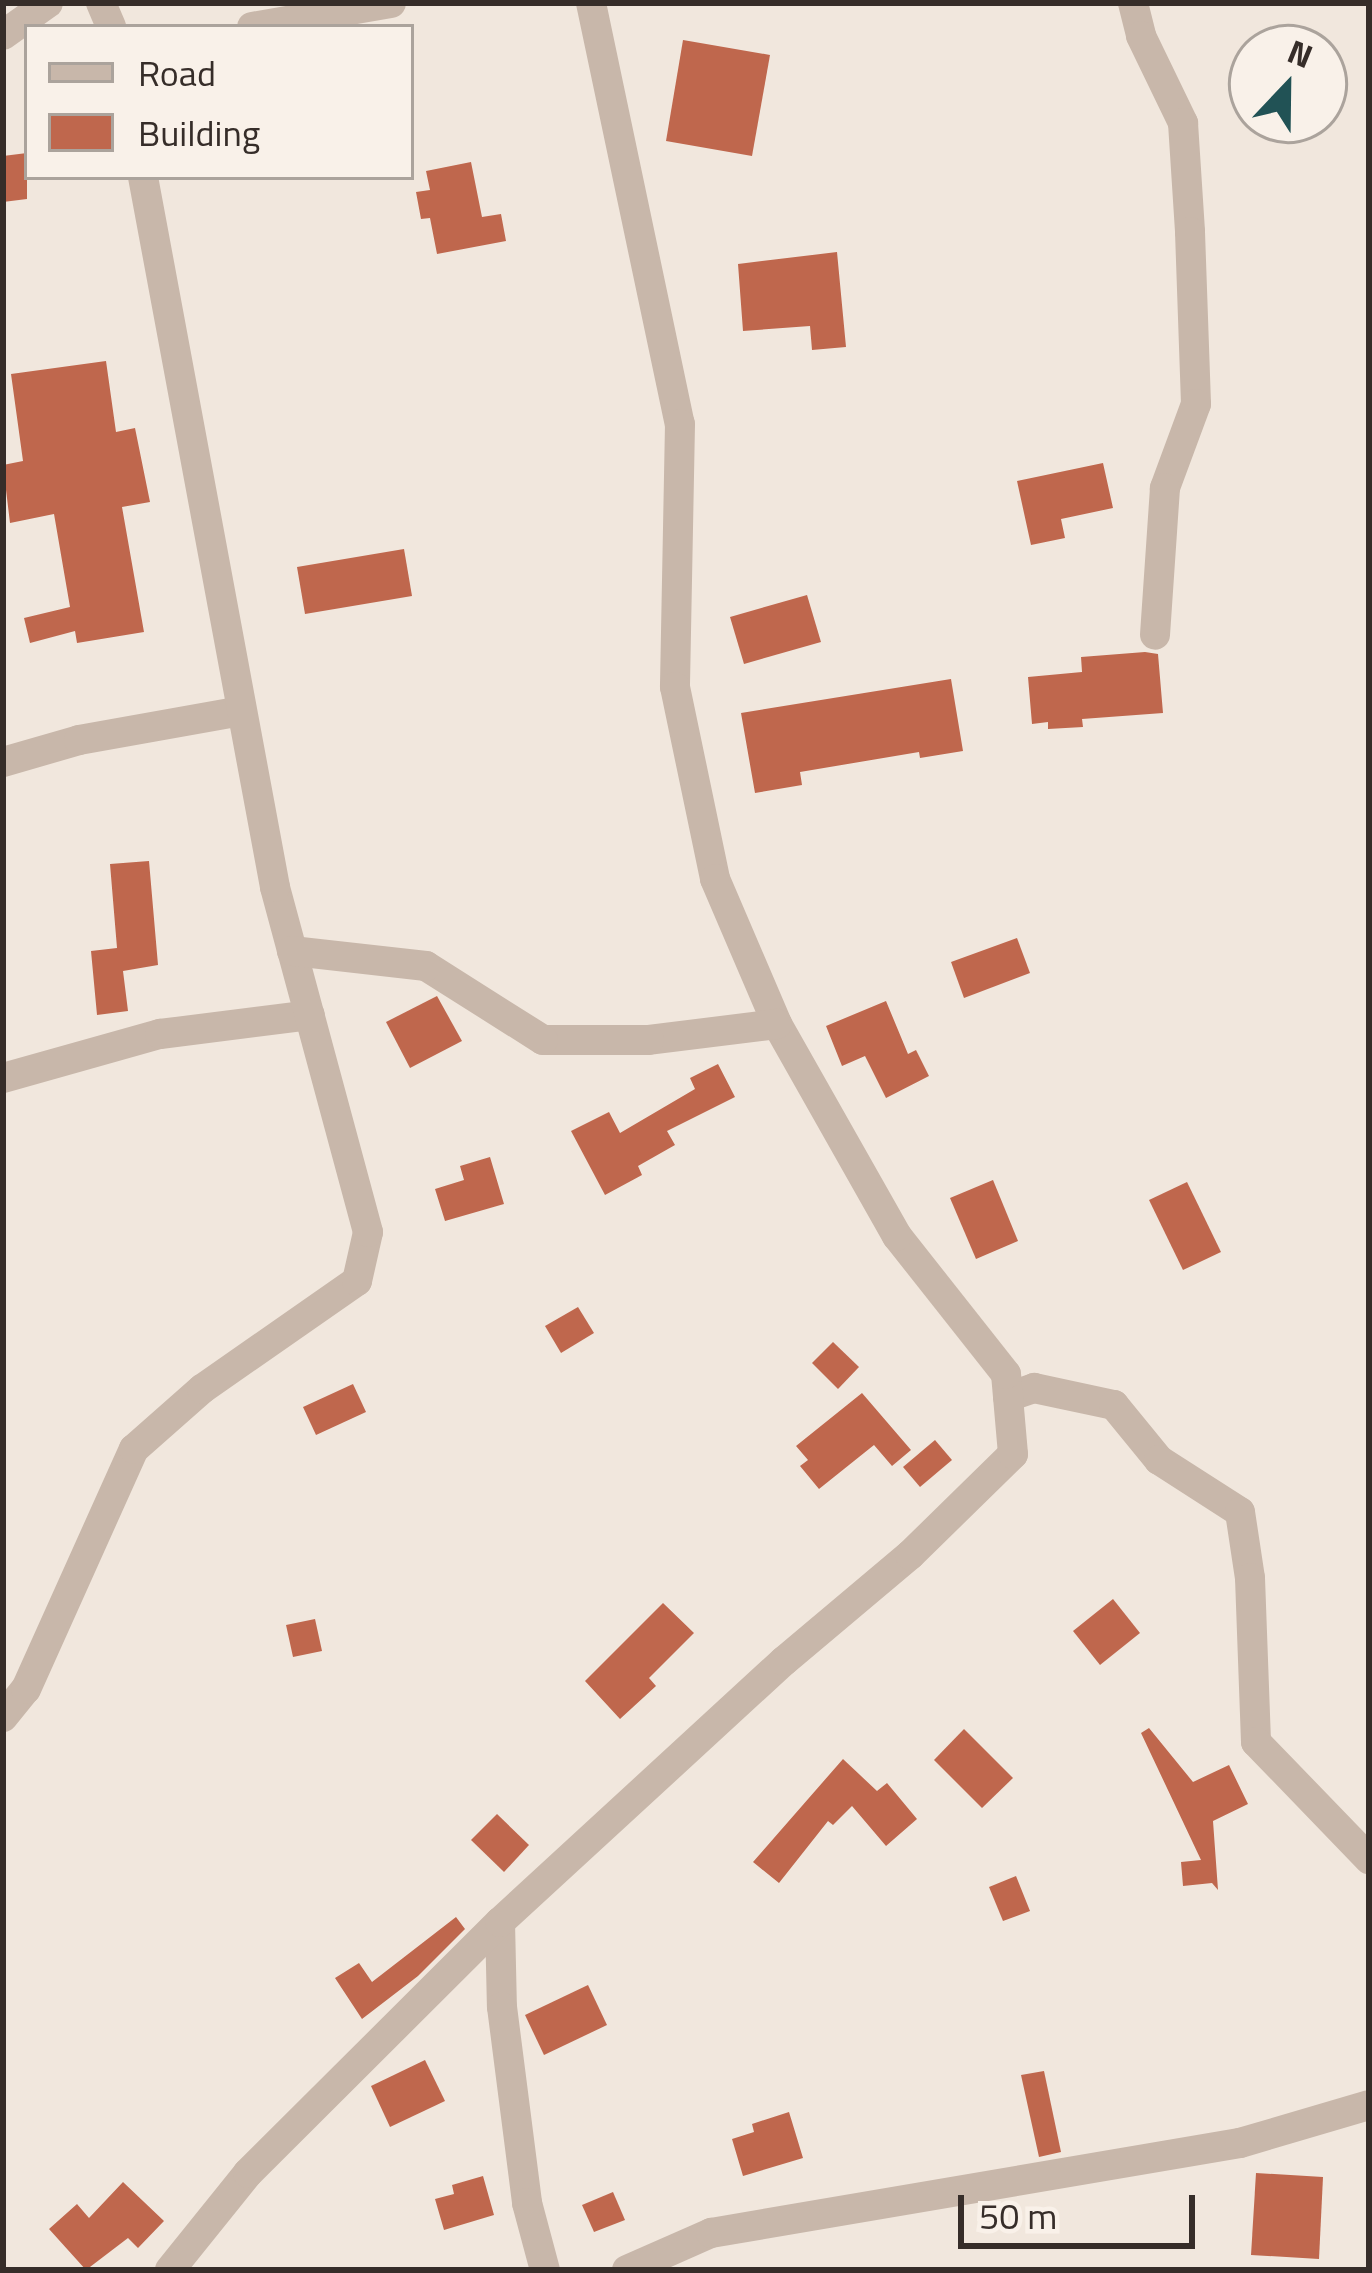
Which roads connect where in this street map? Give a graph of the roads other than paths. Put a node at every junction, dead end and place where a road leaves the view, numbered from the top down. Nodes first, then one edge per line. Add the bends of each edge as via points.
1 (48, 3) edge
2 (391, 3) edge
3 (591, 3) edge
4 (1133, 3) edge
5 (269, 24) edge
6 (3, 35) edge
7 (144, 180) edge
8 (1155, 635) dead end
9 (241, 711) junction
10 (3, 762) edge
11 (292, 951) junction
12 (310, 1015) junction
13 (777, 1024) junction
14 (3, 1078) edge
15 (1008, 1397) junction
16 (3, 1718) edge
17 (1369, 1859) edge
18 (500, 1922) junction
19 (1369, 2104) edge
20 (170, 2270) edge
21 (545, 2270) edge
22 (627, 2270) edge

1 - 6 street
2 - 5 street
3 - 13 street via 680,424 675,688 715,879
4 - 8 street via 1184,123 1192,275 1196,404 1165,488
7 - 9 street
9 - 10 street
9 - 11 street
11 - 12 street
11 - 13 street via 426,966 543,1040 649,1040
12 - 14 street via 160,1034
12 - 16 street via 368,1232 357,1281 202,1389 134,1449 26,1689
13 - 15 street via 897,1236 1006,1373
15 - 17 street via 1034,1388 1114,1405 1159,1460 1240,1512 1256,1742
15 - 18 street via 1013,1454
18 - 20 street via 248,2173
18 - 21 street via 502,2007 527,2203
19 - 22 street via 1240,2143 711,2233

